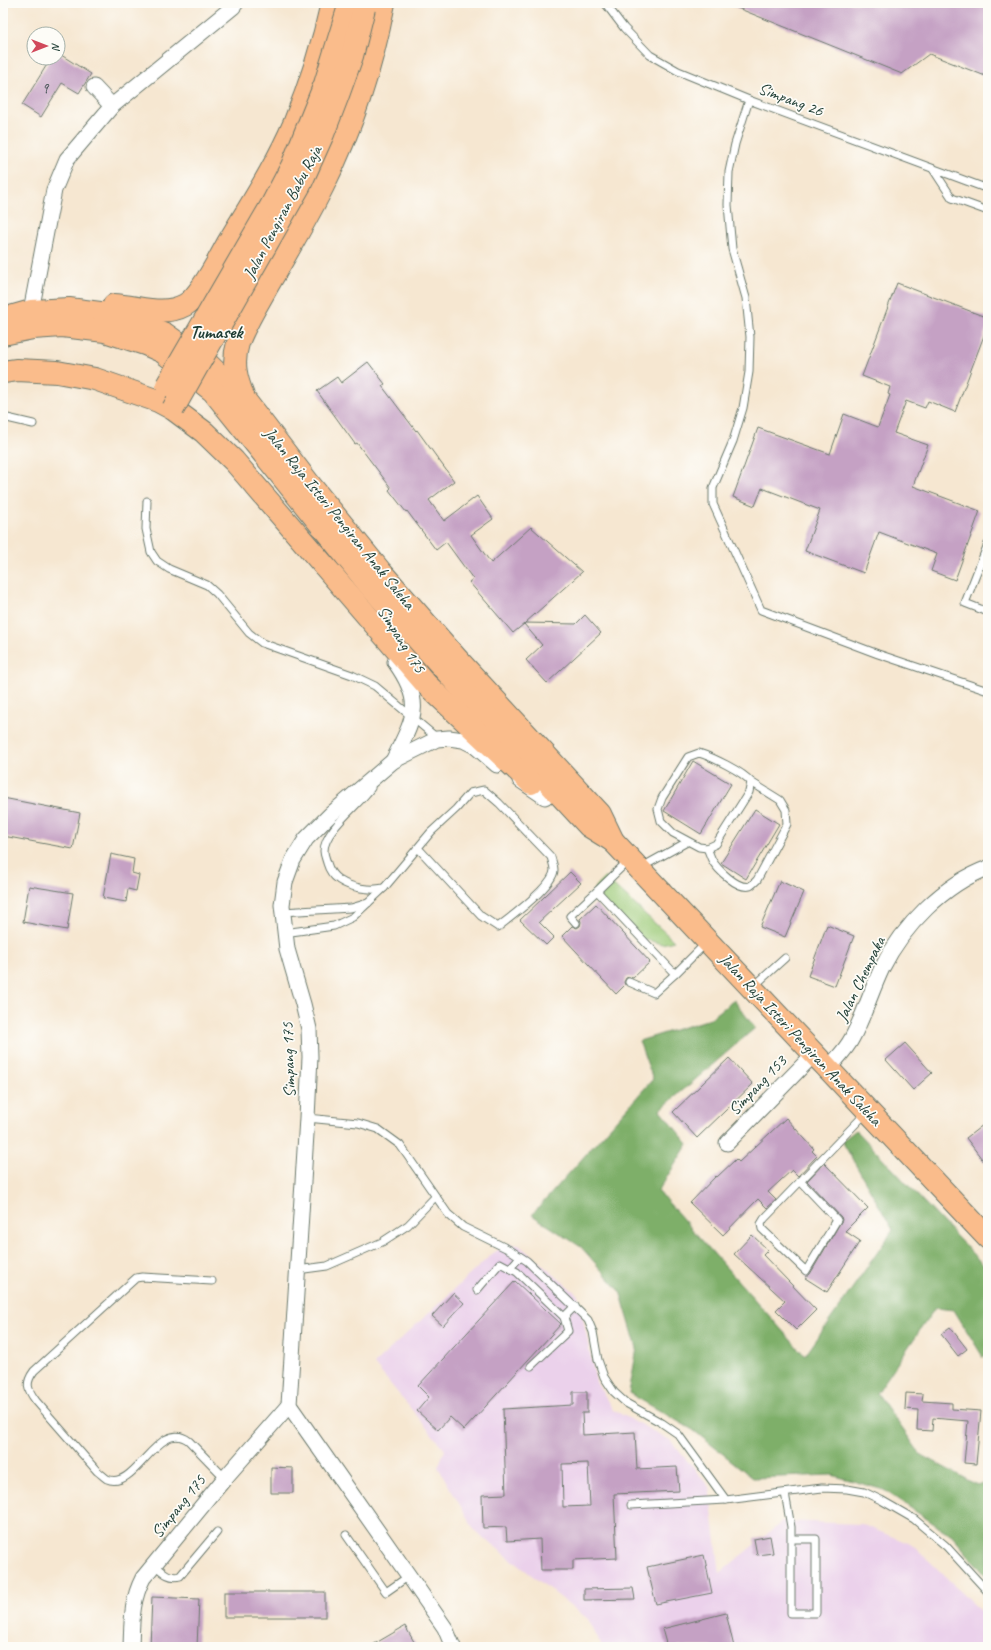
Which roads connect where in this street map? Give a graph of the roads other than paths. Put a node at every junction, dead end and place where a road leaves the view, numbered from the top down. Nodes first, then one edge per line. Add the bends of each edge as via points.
1 (236, 3) edge
2 (332, 3) edge
3 (605, 3) edge
4 (366, 4) edge
5 (94, 86) dead end
6 (749, 100) junction
7 (112, 106) junction
8 (933, 169) junction
9 (988, 179) edge
10 (986, 188) edge
11 (988, 210) edge
12 (212, 272) junction
13 (256, 308) junction
14 (70, 309) junction
15 (31, 311) junction
16 (3, 320) edge
17 (3, 334) edge
18 (3, 372) edge
19 (244, 399) junction
20 (165, 405) junction
21 (3, 417) edge
22 (33, 424) dead end
23 (147, 501) dead end
24 (988, 544) edge
25 (358, 605) junction
26 (988, 612) edge
27 (987, 689) edge
28 (413, 719) junction
29 (437, 739) junction
30 (391, 763) junction
31 (750, 782) junction
32 (545, 797) junction
33 (585, 821) junction
34 (613, 841) junction
35 (688, 842) junction
36 (418, 848) junction
37 (707, 848) junction
38 (635, 864) junction
39 (988, 868) edge
40 (384, 888) junction
41 (597, 891) junction
42 (370, 902) junction
43 (282, 912) junction
44 (576, 923) dead end
45 (284, 933) junction
46 (708, 941) junction
47 (784, 958) dead end
48 (674, 974) junction
49 (629, 982) dead end
50 (752, 988) junction
51 (821, 1062) junction
52 (867, 1111) junction
53 (307, 1118) junction
54 (727, 1143) dead end
55 (800, 1181) junction
56 (435, 1197) junction
57 (988, 1238) edge
58 (520, 1256) junction
59 (510, 1268) junction
60 (297, 1270) junction
61 (212, 1281) dead end
62 (477, 1290) dead end
63 (575, 1306) junction
64 (564, 1317) junction
65 (531, 1366) dead end
66 (289, 1405) junction
67 (225, 1478) junction
68 (784, 1493) junction
69 (726, 1500) junction
70 (631, 1505) dead end
71 (217, 1532) dead end
72 (346, 1536) dead end
73 (790, 1539) junction
74 (154, 1565) junction
75 (409, 1576) junction
76 (988, 1592) edge
77 (131, 1647) edge
78 (454, 1647) edge

1 - 7 street
2 - 12 main road via 293,125
3 - 6 lane, Simpang 26 via 650,55 678,71
4 - 13 main road via 376,42 362,92 323,186
4 - 20 main road, Jalan Pengiran Babu Raja, bridge via 338,95 300,186
5 - 7 street
6 - 8 lane, Simpang 26
6 - 27 lane via 729,172 728,205 732,248 746,298 750,337 749,372 743,408 733,441 713,488 713,504 761,610 878,654
7 - 15 street via 67,159 54,190
8 - 10 lane, Simpang 26
8 - 11 lane via 952,198
9 - 10 lane
12 - 13 main road via 198,307 198,321 207,333 217,339 227,339 235,335
12 - 14 main road via 187,304 174,310 96,304
13 - 19 main road via 239,343 235,359 236,377
14 - 15 main road, Jalan Raja Isteri Pengiran Anak Saleha
14 - 19 main road, Jalan Raja Isteri Pengiran Anak Saleha via 108,314 165,334 210,366
15 - 16 main road, Jalan Raja Isteri Pengiran Anak Saleha
17 - 33 main road, Jalan Raja Isteri Pengiran Anak Saleha via 62,326 105,331 163,352 213,391 370,587
18 - 20 main road via 57,372 95,378
19 - 34 main road, Jalan Raja Isteri Pengiran Anak Saleha via 381,572 600,814
20 - 25 main road via 204,432 234,461
21 - 22 lane
23 - 28 lane via 146,529 151,552 157,561 207,585 249,633 262,643 352,675 375,686
24 - 26 lane via 965,603
25 - 28 street, Simpang 175 via 406,678 413,693
25 - 32 main road via 426,684
28 - 29 lane
28 - 30 street, Simpang 175
29 - 30 street, Simpang 175
29 - 32 street, Simpang 175 via 449,738 469,743
30 - 40 lane via 369,791 331,831 324,852 329,869 346,885 365,889
30 - 43 street, Simpang 175 via 306,839 293,860 285,882
31 - 35 lane via 746,776 708,756 699,753 688,757 662,798 658,809 661,821 673,833
31 - 37 lane via 749,792 716,844
31 - 37 lane via 780,800 786,810 787,824 757,880 750,886 734,882 721,872
32 - 33 main road via 562,812
33 - 34 main road, Jalan Raja Isteri Pengiran Anak Saleha
34 - 38 main road, Jalan Raja Isteri Pengiran Anak Saleha
35 - 37 lane
35 - 38 lane
36 - 36 lane via 481,916 498,927 551,881 554,870 551,858 484,790 470,793
36 - 40 lane
38 - 41 lane
38 - 46 main road, Jalan Raja Isteri Pengiran Anak Saleha
39 - 51 street, Jalan Chempaka via 974,873 938,897 907,930 883,967 852,1039 844,1051
40 - 42 lane
41 - 44 lane via 570,916
41 - 48 lane
42 - 43 lane via 351,908
42 - 45 lane via 353,918 334,926
43 - 45 street, Simpang 175
45 - 53 street, Simpang 175 via 309,1029
46 - 48 lane
46 - 50 main road, Jalan Raja Isteri Pengiran Anak Saleha
47 - 50 lane
48 - 49 lane via 654,993
50 - 51 main road, Jalan Raja Isteri Pengiran Anak Saleha
51 - 52 main road, Jalan Raja Isteri Pengiran Anak Saleha
51 - 54 street, Simpang 153
52 - 55 lane
52 - 57 main road, Jalan Raja Isteri Pengiran Anak Saleha
53 - 56 lane via 358,1123 378,1129 400,1145
53 - 60 street, Simpang 175
55 - 55 lane via 761,1224 762,1229 806,1271 837,1220
56 - 58 lane via 448,1214 463,1227
56 - 60 lane via 408,1225 382,1242 327,1266
58 - 59 lane
58 - 63 lane
59 - 62 lane via 500,1264
59 - 64 lane
60 - 66 street, Simpang 175
61 - 67 lane via 136,1278 34,1371 28,1386 30,1394 97,1471 107,1479 118,1481 128,1475 166,1439 174,1436 183,1436
63 - 64 lane
63 - 69 lane via 588,1320 594,1332 598,1360 604,1377 614,1392 626,1403 678,1434
64 - 65 lane via 568,1331
66 - 67 street, Simpang 175
66 - 75 street
67 - 74 street, Simpang 175
68 - 69 lane
68 - 73 lane
68 - 76 lane via 822,1488 847,1489 864,1492 881,1500 914,1519 946,1546
69 - 70 lane
71 - 74 lane via 180,1576 169,1576
72 - 75 lane via 386,1592
73 - 73 lane via 790,1613 816,1613 816,1539
74 - 77 street, Simpang 175 via 136,1591
75 - 78 street via 445,1628

